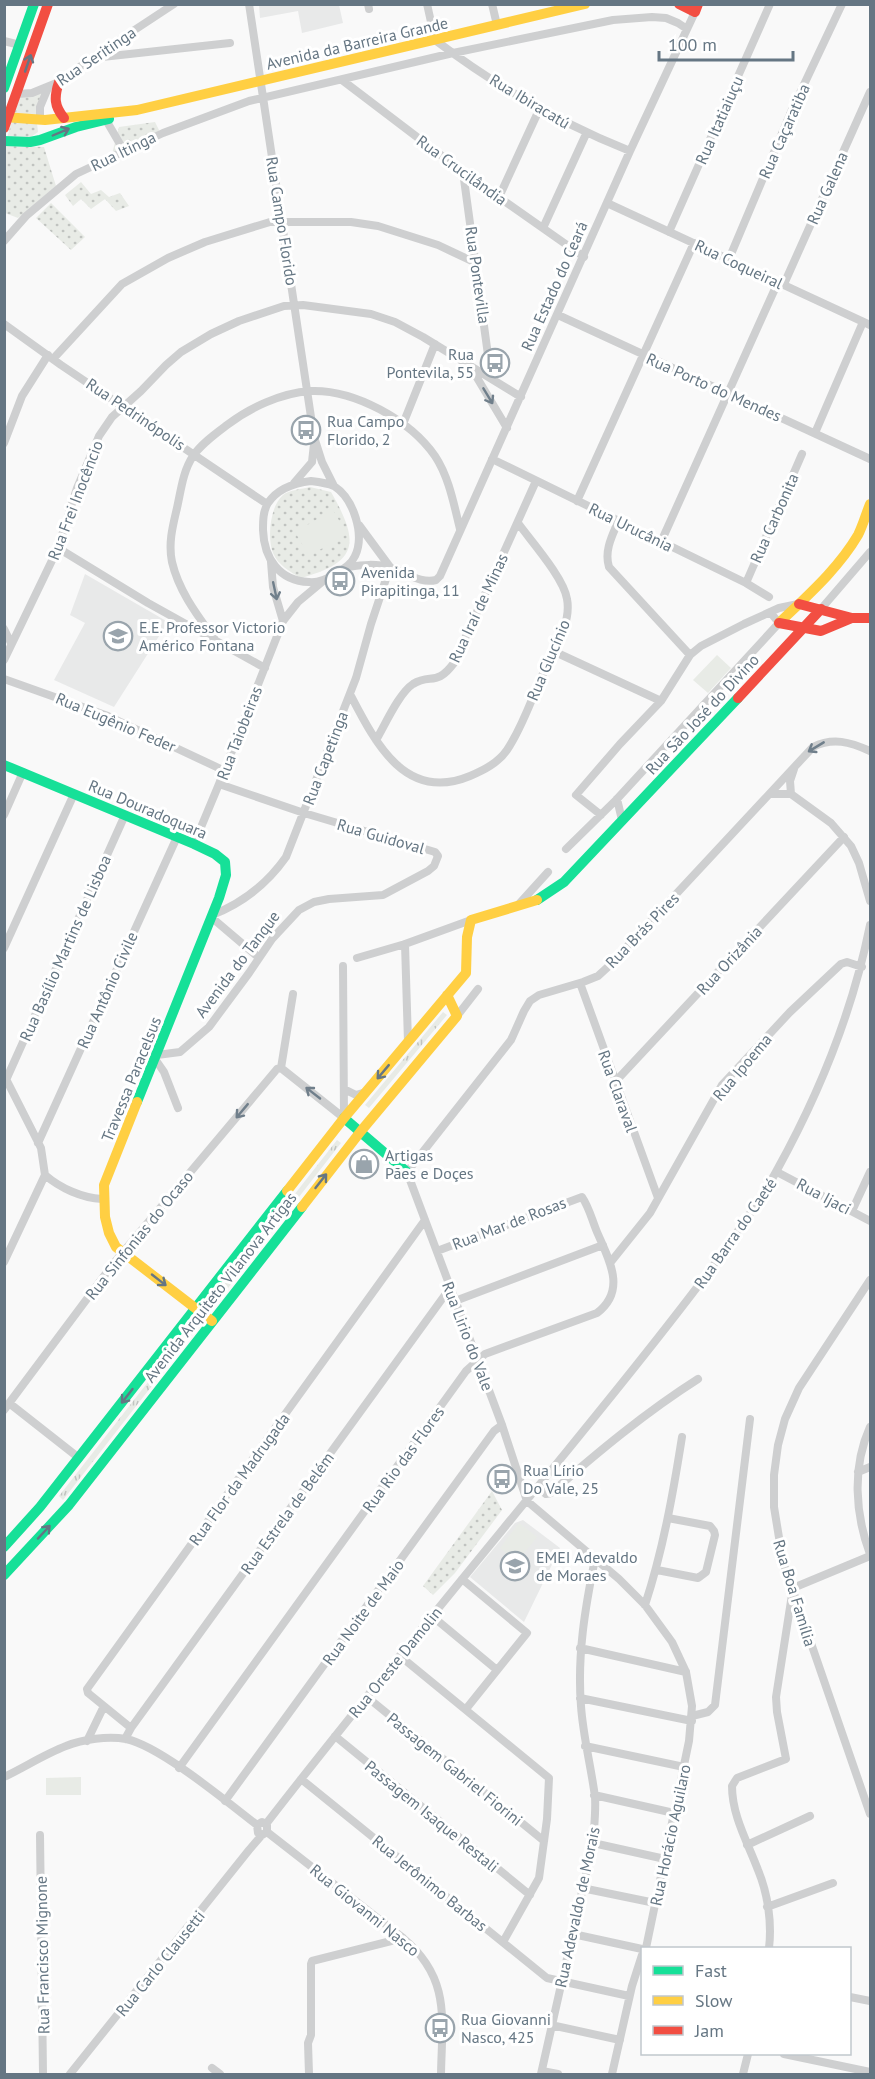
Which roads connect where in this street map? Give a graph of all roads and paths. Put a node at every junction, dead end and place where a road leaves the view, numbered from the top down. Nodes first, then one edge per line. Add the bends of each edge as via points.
1 (34, 4) edge
2 (48, 4) edge
3 (174, 4) edge
4 (249, 4) edge
5 (427, 4) edge
6 (492, 4) edge
7 (585, 4) edge
8 (679, 4) edge
9 (842, 4) edge
10 (769, 6) edge
11 (567, 7) edge
12 (696, 8) edge
13 (497, 25) junction
14 (687, 30) junction
15 (435, 40) junction
16 (4, 41) edge
17 (230, 43) dead end
18 (20, 45) junction
19 (453, 53) junction
20 (92, 58) junction
21 (261, 80) junction
22 (342, 80) junction
23 (59, 82) junction
24 (4, 88) edge
25 (48, 88) junction
26 (870, 92) edge
27 (17, 94) junction
28 (263, 97) junction
29 (137, 110) junction
30 (539, 110) junction
31 (64, 118) junction
32 (40, 120) junction
33 (106, 120) junction
34 (6, 121) edge
35 (586, 134) junction
36 (4, 141) edge
37 (30, 142) junction
38 (124, 151) junction
39 (630, 151) junction
40 (463, 172) junction
41 (499, 197) junction
42 (608, 203) junction
43 (282, 222) junction
44 (543, 228) junction
45 (669, 232) junction
46 (4, 241) edge
47 (694, 243) junction
48 (584, 257) junction
49 (729, 259) junction
50 (476, 263) junction
51 (781, 283) junction
52 (294, 305) junction
53 (558, 315) junction
54 (867, 323) edge
55 (4, 324) edge
56 (435, 344) junction
57 (643, 355) junction
58 (50, 357) junction
59 (469, 365) junction
60 (491, 377) junction
61 (308, 391) junction
62 (729, 395) junction
63 (521, 397) junction
64 (124, 406) junction
65 (403, 424) junction
66 (507, 428) junction
67 (815, 433) junction
68 (314, 437) junction
69 (4, 443) edge
70 (194, 454) junction
71 (802, 454) dead end
72 (492, 459) junction
73 (870, 459) edge
74 (536, 481) junction
75 (294, 483) junction
76 (334, 486) junction
77 (577, 501) junction
78 (267, 504) junction
79 (870, 504) edge
80 (356, 520) junction
81 (618, 522) junction
82 (518, 523) junction
83 (460, 529) junction
84 (661, 542) junction
85 (58, 548) junction
86 (870, 552) edge
87 (270, 560) junction
88 (348, 567) junction
89 (390, 567) junction
90 (323, 581) junction
91 (746, 583) junction
92 (770, 597) dead end
93 (799, 604) junction
94 (821, 609) junction
95 (770, 612) junction
96 (852, 618) junction
97 (870, 618) edge
98 (283, 621) junction
99 (779, 623) junction
100 (803, 628) junction
101 (4, 629) edge
102 (216, 641) junction
103 (11, 643) junction
104 (553, 651) junction
105 (690, 655) junction
106 (4, 660) edge
107 (265, 668) junction
108 (4, 679) edge
109 (350, 694) junction
110 (661, 701) junction
111 (376, 740) junction
112 (870, 751) edge
113 (4, 765) edge
114 (795, 766) junction
115 (225, 771) junction
116 (23, 772) junction
117 (219, 784) junction
118 (74, 794) junction
119 (771, 794) junction
120 (791, 794) junction
121 (617, 799) junction
122 (304, 813) junction
123 (4, 814) edge
124 (125, 815) junction
125 (601, 815) junction
126 (622, 820) junction
127 (177, 837) junction
128 (844, 837) junction
129 (194, 844) junction
130 (566, 849) dead end
131 (438, 856) joint
132 (548, 872) dead end
133 (868, 882) edge
134 (870, 902) edge
135 (518, 906) junction
136 (212, 916) junction
137 (471, 920) junction
138 (870, 925) edge
139 (405, 944) junction
140 (4, 948) edge
141 (258, 957) junction
142 (357, 958) dead end
143 (343, 966) dead end
144 (862, 967) junction
145 (580, 983) junction
146 (478, 989) dead end
147 (293, 994) dead end
148 (447, 995) junction
149 (457, 1016) junction
150 (408, 1042) junction
151 (156, 1057) junction
152 (281, 1068) junction
153 (5, 1079) edge
154 (615, 1082) junction
155 (344, 1089) junction
156 (367, 1091) junction
157 (178, 1108) dead end
158 (344, 1118) junction
159 (361, 1131) junction
160 (38, 1143) junction
161 (407, 1172) junction
162 (777, 1172) junction
163 (870, 1172) edge
164 (45, 1176) junction
165 (582, 1197) joint
166 (658, 1198) junction
167 (102, 1199) junction
168 (852, 1211) junction
169 (425, 1220) junction
170 (870, 1221) edge
171 (603, 1245) junction
172 (437, 1251) junction
173 (123, 1252) junction
174 (4, 1262) edge
175 (610, 1263) junction
176 (870, 1280) edge
177 (450, 1288) junction
178 (455, 1301) junction
179 (195, 1308) junction
180 (212, 1321) junction
181 (477, 1360) junction
182 (698, 1379) dead end
183 (7, 1406) edge
184 (750, 1419) dead end
185 (502, 1425) junction
186 (870, 1427) edge
187 (682, 1437) dead end
188 (79, 1458) junction
189 (870, 1467) edge
190 (858, 1472) junction
191 (537, 1488) junction
192 (527, 1501) junction
193 (668, 1518) junction
194 (4, 1547) edge
195 (870, 1555) edge
196 (595, 1559) junction
197 (657, 1570) junction
198 (4, 1575) edge
199 (462, 1579) junction
200 (793, 1588) junction
201 (645, 1605) junction
202 (432, 1616) junction
203 (580, 1648) junction
204 (400, 1656) junction
205 (497, 1670) junction
206 (686, 1672) junction
207 (367, 1697) junction
208 (580, 1698) junction
209 (103, 1708) junction
210 (466, 1709) junction
211 (692, 1718) junction
212 (131, 1728) junction
213 (335, 1736) junction
214 (125, 1739) junction
215 (87, 1741) junction
216 (585, 1746) junction
217 (684, 1767) junction
218 (179, 1768) junction
219 (4, 1777) edge
220 (301, 1779) junction
221 (594, 1795) junction
222 (225, 1801) junction
223 (675, 1813) junction
224 (870, 1814) edge
225 (810, 1816) dead end
226 (262, 1829) junction
227 (40, 1836) dead end
228 (544, 1841) junction
229 (593, 1842) junction
230 (747, 1845) junction
231 (664, 1859) junction
232 (833, 1883) dead end
233 (582, 1888) junction
234 (530, 1895) junction
235 (655, 1904) junction
236 (767, 1907) junction
237 (573, 1934) junction
238 (403, 1938) junction
239 (503, 1942) junction
240 (644, 1947) edge
241 (770, 1947) edge
242 (641, 1948) edge
243 (641, 1958) edge
244 (562, 1982) junction
245 (629, 1996) junction
246 (851, 1997) edge
247 (870, 2001) edge
248 (551, 2025) junction
249 (620, 2040) junction
250 (748, 2055) edge
251 (789, 2055) edge
252 (212, 2068) dead end
253 (870, 2072) edge
254 (541, 2073) edge
255 (44, 2074) edge
256 (70, 2074) edge
257 (220, 2074) edge
258 (309, 2074) edge
259 (441, 2074) edge
260 (558, 2074) edge
261 (612, 2074) edge
262 (743, 2074) edge

1 - 18 main road
27 -> 2 main road
3 - 20 street, Rua Seritinga
4 - 21 street, Rua Campo Florido
5 - 15 street
6 - 13 street
7 - 11 main road, Avenida da Barreira Grande
8 - 12 main road
9 - 49 street, Rua Caçaratiba via 790,112
10 - 45 street, Rua Itatiaiuçu
11 - 13 main road, Avenida da Barreira Grande
12 - 14 street, Rua Estado do Ceará
13 - 15 main road, Avenida da Barreira Grande
14 - 19 street, Avenida da Barreira Grande via 678,22 652,16 613,20
14 - 39 street, Rua Estado do Ceará
15 - 19 street, Rua Ibiracatú
15 - 21 main road, Avenida da Barreira Grande
16 - 18 street
17 - 20 street
18 - 24 main road
19 - 22 street, Avenida da Barreira Grande
19 - 30 street, Rua Ibiracatú
20 - 23 street, Rua Seritinga
21 - 28 street, Rua Campo Florido
21 - 29 main road, Avenida da Barreira Grande
22 - 28 street, Avenida da Barreira Grande
22 - 40 street, Rua Crucilândia
23 - 25 street, Rua Seritinga
23 - 31 main road via 54,105
25 - 27 street, Rua Seritinga
25 - 32 street, Rua Seritinga via 40,107
26 - 51 street, Rua Galena
27 - 34 main road
28 - 38 street, Rua Itinga via 201,117
28 - 43 street, Rua Campo Florido
29 - 31 main road, Avenida da Barreira Grande
29 - 33 main road, Avenida da Barreira Grande
30 - 35 street, Rua Ibiracatú
30 - 41 street
31 - 32 main road, Avenida da Barreira Grande
32 - 34 main road, Avenida da Barreira Grande
32 - 37 main road via 40,134
37 -> 33 main road, Avenida da Barreira Grande
33 - 38 street
35 - 39 street, Rua Ibiracatú
35 - 44 street
36 - 37 main road, Avenida da Barreira Grande
38 - 46 street, Rua Itinga via 76,174 26,216
39 - 42 street, Rua Estado do Ceará
40 - 41 street, Rua Crucilândia
40 - 50 street, Rua Pontevilla
41 - 44 street, Rua Crucilândia
42 - 45 street, Rua Coqueiral
42 - 48 street, Rua Estado do Ceará
43 - 50 street via 378,226 438,245
43 - 52 street, Rua Campo Florido
43 - 58 street via 270,222 205,242 139,274 122,284
44 - 48 street, Rua Crucilândia
45 - 47 street, Rua Coqueiral
47 - 49 street, Rua Coqueiral
47 - 57 street
48 - 53 street, Rua Estado do Ceará
49 - 51 street, Rua Coqueiral
50 - 60 street, Rua Pontevilla
51 - 54 street, Rua Coqueiral
51 - 62 street, Rua Galena
52 - 56 street, Rua Frei Inocêncio via 384,317
52 - 61 street, Rua Campo Florido
52 - 64 street, Rua Frei Inocêncio via 267,311 211,334 181,352
53 - 57 street, Rua Porto do Mendes
53 - 63 street, Rua Estado do Ceará
54 - 67 street
55 - 58 street, Rua Pedrinópolis
56 - 59 street, Rua Frei Inocêncio
56 - 65 street
57 - 62 street, Rua Porto do Mendes
57 - 77 street
58 - 64 street, Rua Pedrinópolis
58 - 69 street via 22,396
59 - 60 street, Rua Frei Inocêncio
59 -> 66 street, Rua Frei Inocêncio
60 - 63 street, Rua Frei Inocêncio
61 - 65 street via 358,400
61 - 68 street, Rua Campo Florido
61 - 70 street via 246,412
62 - 67 street, Rua Porto do Mendes
62 - 84 street, Rua Galena
63 - 66 street, Rua Estado do Ceará
64 - 70 street, Rua Pedrinópolis
64 - 85 street, Rua Frei Inocêncio via 94,445
65 - 83 street via 436,458
66 - 72 street, Rua Estado do Ceará
67 - 73 street, Rua Porto do Mendes
68 - 75 street, Rua Campo Florido via 312,462
68 - 76 street, Rua Campo Florido
70 - 78 street, Rua Pedrinópolis
70 - 102 street via 187,466 172,531 172,559 183,591
71 - 91 street, Rua Carbonita
72 - 74 street, Rua Urucânia
72 - 83 street, Rua Estado do Ceará
74 - 77 street, Rua Urucânia
74 - 82 street, Rua Iraí de Minas
75 - 76 street via 311,481
75 - 78 street
76 - 80 street via 346,499
77 - 81 street, Rua Urucânia
78 - 87 street via 263,517
79 - 93 main road via 851,544
80 - 88 street via 360,535
80 - 89 street
81 - 84 street, Rua Urucânia
81 - 105 street via 606,558 609,567
82 - 104 street, Rua Glucínio via 567,595 568,616
82 - 111 street, Rua Iraí de Minas via 454,663 441,677 408,688
83 - 89 street, Rua Estado do Ceará via 436,580 424,581
84 - 91 street, Rua Urucânia
85 - 102 street
85 - 103 street, Rua Frei Inocêncio
86 - 94 street
87 - 90 street via 288,577 311,583
87 -> 98 street
88 - 89 street
88 - 90 street
89 - 109 street, Rua Capetinga
90 - 98 street, Rua Taiobeiras
91 - 92 street, Rua Urucânia
93 - 94 main road
93 - 95 street
93 - 99 main road, Rua São José do Divino
94 - 96 main road
94 - 100 main road, Rua São José do Divino
95 - 99 street
95 - 105 street
96 - 97 main road
96 - 100 main road via 825,630
98 - 107 street, Rua Taiobeiras
99 - 100 main road
99 - 121 street, Rua São José do Divino
100 - 126 main road, Rua São José do Divino
101 - 103 street
102 - 107 street
103 - 106 street, Rua Frei Inocêncio
104 - 110 street
104 - 111 street, Rua Glucínio via 507,752 482,771 459,781 438,783 415,777 402,771
105 - 110 street
107 - 115 street, Rua Taiobeiras
108 - 115 street, Rua Eugênio Feder via 108,716
109 - 111 street
109 - 122 street, Rua Capetinga
110 - 125 street via 576,795
112 -> 114 street, Rua Brás Pires via 846,742 823,742
113 - 116 main road, Rua Douradoquara
114 - 119 street, Rua Brás Pires
114 - 120 street
115 - 117 street, Rua Taiobeiras
116 - 118 main road, Rua Douradoquara
116 - 123 street
117 - 122 street, Rua Guidoval
117 - 129 street, Rua Taiobeiras
118 - 124 main road, Rua Douradoquara
118 - 140 street
119 - 120 street
119 - 145 street, Rua Brás Pires via 610,965 598,976
120 - 128 street
121 - 125 street, Rua São José do Divino
121 - 126 street
122 - 131 street, Rua Guidoval
122 - 136 street, Rua Capetinga via 275,873 248,896
124 - 127 main road, Rua Douradoquara
124 - 153 street, Rua Basílio Martins de Lisboa
125 - 130 street, Rua São José do Divino
126 - 135 main road, Rua São José do Divino via 554,891
127 - 129 main road, Rua Douradoquara
127 - 160 street, Rua Antônio Civile
128 - 133 street
128 - 154 street, Rua Orizânia
129 - 136 main road, Rua Douradoquara via 224,857 228,863
131 - 141 street, Avenida do Tanque via 428,871 383,895 329,898 299,910
132 - 135 street
133 - 134 street
135 - 137 main road, Rua São José do Divino
136 - 141 street
136 - 151 main road, Travessa Paracelsus
137 - 139 street
137 - 148 main road, Avenida Arquiteto Vilanova Artigas via 466,973
138 - 144 street, Rua Barra do Caeté
139 - 142 street
139 - 150 street
141 - 151 street, Avenida do Tanque via 209,1028 180,1052
143 - 155 street
144 - 162 street, Rua Barra do Caeté via 817,1088
144 - 166 street, Rua Ipoema via 841,964 722,1085
145 - 154 street, Rua Claraval
145 - 161 street, Rua Brás Pires via 530,1001 511,1040
146 - 149 street, Avenida Arquiteto Vilanova Artigas
147 - 152 street
148 - 149 main road
148 - 150 main road, Avenida Arquiteto Vilanova Artigas
149 - 159 main road, Avenida Arquiteto Vilanova Artigas
150 -> 156 main road, Avenida Arquiteto Vilanova Artigas
151 - 157 street
151 - 167 main road, Travessa Paracelsus via 104,1185
158 -> 152 street
152 -> 173 street, Rua Sinfonias do Ocaso
153 - 160 street
154 - 166 street, Rua Claraval
155 - 156 street via 356,1095
155 - 158 street
156 - 158 main road, Avenida Arquiteto Vilanova Artigas
158 - 159 main road
158 - 179 main road, Avenida Arquiteto Vilanova Artigas
159 - 161 main road
180 -> 159 main road, Avenida Arquiteto Vilanova Artigas
160 - 164 street via 44,1156
161 - 169 street, Rua Lirio do Vale
162 - 168 street, Rua Ijaci
162 - 191 street, Rua Barra do Caeté via 679,1312
163 - 168 street
164 - 167 street via 90,1199
164 - 174 street
165 - 171 street, Rua Rio das Flores
165 - 172 street, Rua Mar de Rosas
166 - 175 street, Rua Ipoema
167 - 173 main road, Travessa Paracelsus via 112,1240
168 - 170 street, Rua Ijaci
169 - 172 street, Rua Lirio do Vale
169 - 209 street, Rua Flor da Madrugada via 87,1689
171 - 175 street, Rua Rio das Flores
171 - 178 street
172 - 177 street, Rua Lirio do Vale
173 -> 179 main road
173 - 183 street, Rua Sinfonias do Ocaso
175 - 181 street, Rua Rio das Flores via 614,1287 611,1298 597,1313
176 - 200 street, Rua Boa Família via 799,1388 778,1445 774,1507 781,1554
177 - 178 street, Rua Lirio do Vale
177 - 212 street, Rua Estrela de Belém
178 - 181 street, Rua Lirio do Vale
179 - 180 main road
179 -> 188 main road, Avenida Arquiteto Vilanova Artigas
198 -> 180 main road, Avenida Arquiteto Vilanova Artigas via 69,1505
181 - 185 street, Rua Lirio do Vale
181 - 218 street, Rua Rio das Flores
182 - 191 street via 623,1433 551,1493
183 - 188 street
184 - 211 street via 715,1705 708,1713
185 - 192 street, Rua Lirio do Vale
185 - 222 street, Rua Noite de Maio
186 - 190 street
187 - 193 street
188 - 194 main road, Avenida Arquiteto Vilanova Artigas
189 - 190 street
190 - 195 street via 862,1529
191 - 192 street, Rua Barra do Caeté
192 - 196 street, Rua Horácio Aguilaro
192 - 199 street, Rua Oreste Damolin
193 - 197 street
193 - 197 street via 710,1526 715,1535 703,1576
195 - 200 street
196 - 201 street, Rua Horácio Aguilaro
196 - 203 street, Rua Adevaldo de Morais
197 - 201 street
199 - 202 street, Rua Oreste Damolin
199 - 205 street via 526,1632
200 - 224 street, Rua Boa Família
200 - 230 street via 776,1696 786,1759 737,1778 732,1786
201 - 206 street, Rua Horácio Aguilaro via 672,1642
202 - 204 street, Rua Oreste Damolin
202 - 205 street
203 - 206 street
203 - 208 street, Rua Adevaldo de Morais
204 - 207 street, Rua Oreste Damolin
204 - 210 street
205 - 210 street
206 - 211 street, Rua Horácio Aguilaro
207 - 213 street, Rua Oreste Damolin
207 - 228 street, Passagem Gabriel Fiorini
208 - 211 street
208 - 216 street, Rua Adevaldo de Morais
209 - 212 street, Rua Flor da Madrugada
209 - 215 street
210 - 228 street via 549,1778
211 - 217 street, Rua Horácio Aguilaro
212 - 214 street, Rua Estrela de Belém
213 - 220 street, Rua Oreste Damolin
213 - 234 street, Passagem Isaque Restali
214 - 215 street, Rua Giovanni Nasco
214 - 218 street, Rua Giovanni Nasco via 145,1746
215 - 219 street, Rua Giovanni Nasco via 60,1749
216 - 217 street
216 - 221 street, Rua Adevaldo de Morais
217 - 223 street, Rua Horácio Aguilaro
218 - 222 street, Rua Giovanni Nasco
220 - 226 street, Rua Oreste Damolin
220 - 239 street, Rua Jerônimo Barbas
221 - 223 street
221 - 229 street, Rua Adevaldo de Morais
222 - 226 street, Rua Giovanni Nasco
223 - 231 street, Rua Horácio Aguilaro
225 - 230 street
226 - 238 street, Rua Giovanni Nasco
226 - 256 street, Rua Carlo Clausetti
227 - 255 street, Rua Francisco Mignone
228 - 234 street via 539,1878
229 - 231 street
229 - 233 street, Rua Adevaldo de Morais
230 - 236 street via 764,1887
231 - 235 street, Rua Horácio Aguilaro
232 - 236 street
233 - 235 street
233 - 237 street, Rua Adevaldo de Morais
234 - 239 street
235 - 240 street, Rua Horácio Aguilaro
236 - 241 street
237 - 242 street
237 - 244 street, Rua Adevaldo de Morais
238 - 258 street via 312,1960
238 - 259 street, Rua Giovanni Nasco via 427,1962 442,2005
239 - 244 street, Rua Jerônimo Barbas via 547,1978
243 - 245 street
244 - 245 street, Rua Jerônimo Barbas
244 - 248 street, Rua Adevaldo de Morais
245 - 249 street
246 - 247 street
248 - 249 street
248 - 254 street, Rua Adevaldo de Morais
249 - 261 street
250 - 262 street
251 - 253 street
252 - 257 street
254 - 260 street

